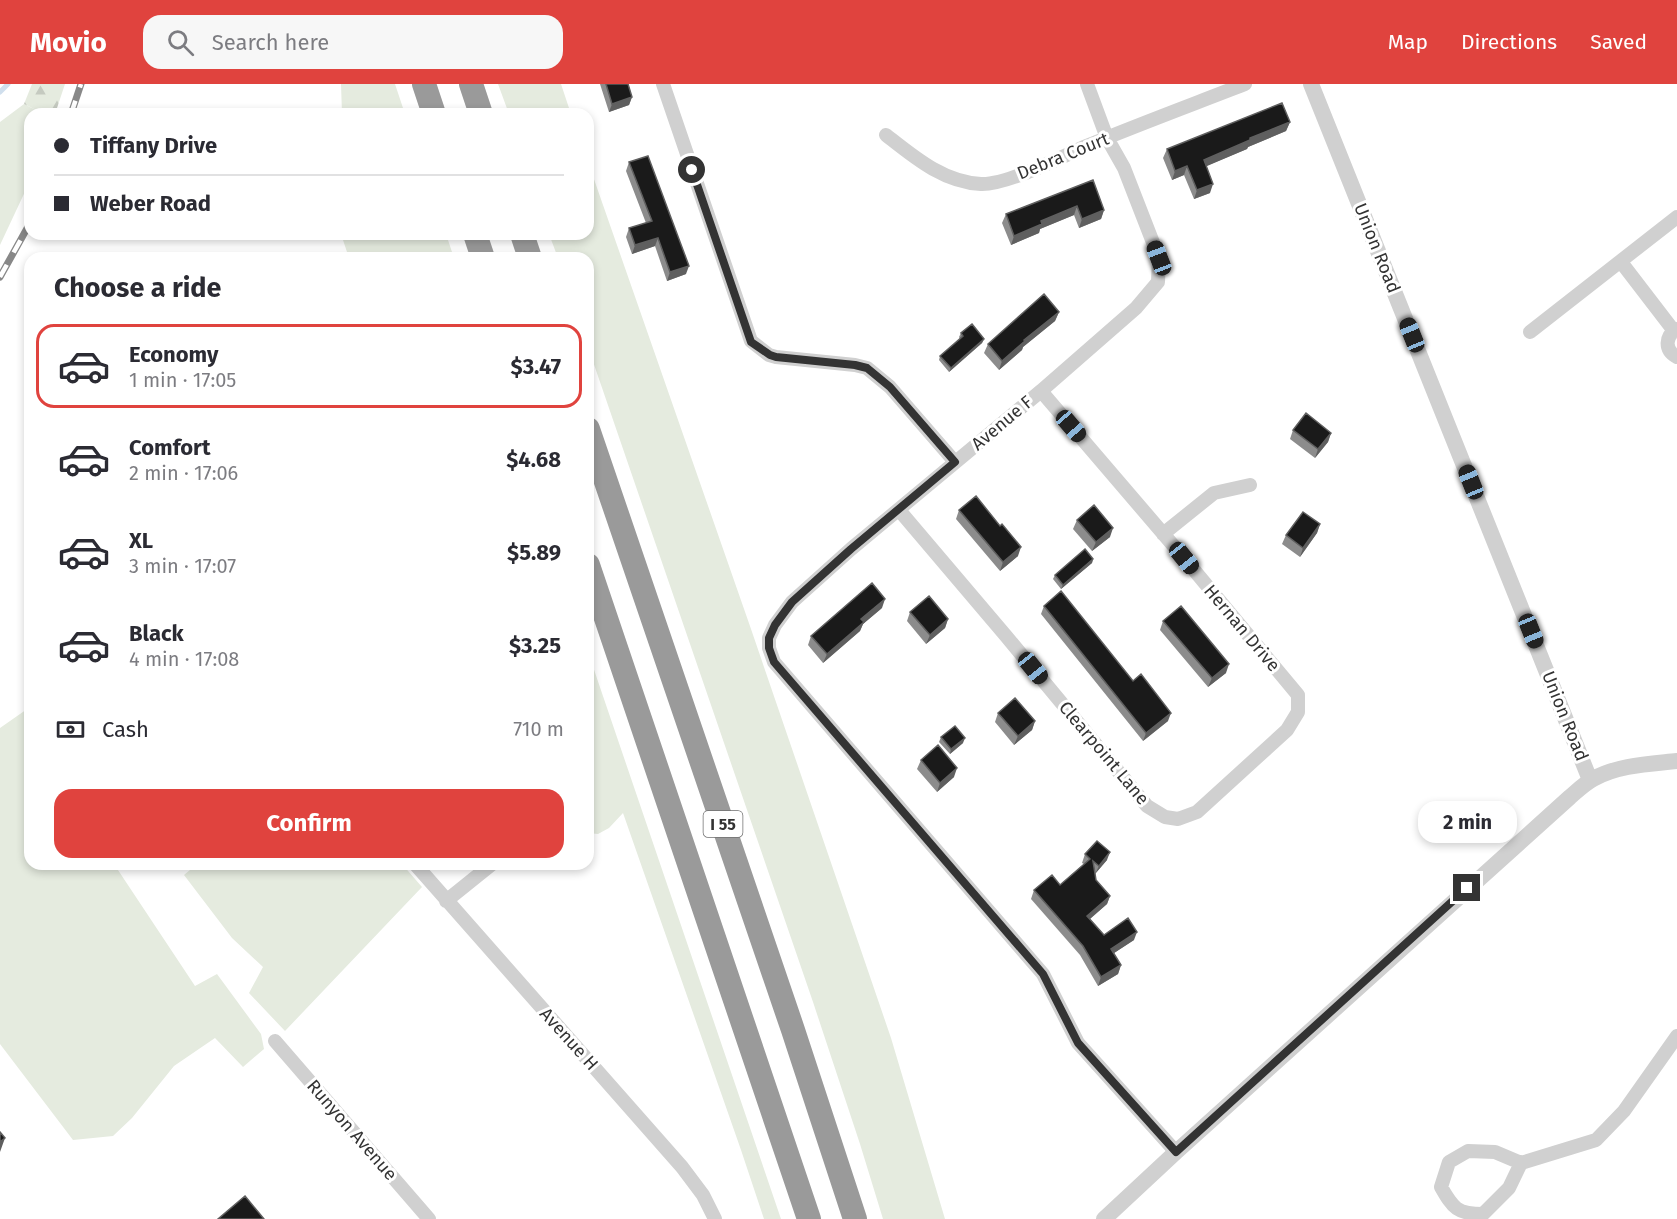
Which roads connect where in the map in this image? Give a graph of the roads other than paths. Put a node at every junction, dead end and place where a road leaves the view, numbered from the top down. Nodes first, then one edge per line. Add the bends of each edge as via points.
1 (424, 84) edge
2 (471, 84) edge
3 (663, 84) edge
4 (1087, 84) edge
5 (1245, 84) edge
6 (1311, 84) edge
7 (432, 108) edge
8 (479, 108) edge
9 (886, 135) dead end
10 (1107, 138) junction
11 (1677, 217) edge
12 (1622, 262) junction
13 (1675, 330) edge
14 (1530, 332) dead end
15 (1677, 357) edge
16 (1041, 391) junction
17 (594, 447) edge
18 (955, 462) junction
19 (1250, 485) dead end
20 (899, 510) junction
21 (1163, 534) junction
22 (594, 583) edge
23 (1298, 695) joint
24 (1677, 761) edge
25 (1590, 780) junction
26 (420, 870) edge
27 (485, 870) edge
28 (446, 901) junction
29 (1677, 1036) edge
30 (275, 1041) dead end
31 (1176, 1152) junction
32 (1521, 1163) junction
33 (429, 1219) edge
34 (715, 1219) edge
35 (809, 1219) edge
36 (855, 1219) edge
37 (1104, 1219) edge

1 - 7 highway
2 - 8 highway
3 - 18 street via 751,342 776,357 867,368 890,387
4 - 10 street
5 - 10 street, Debra Court
6 - 25 street, Union Road
9 - 10 street, Debra Court via 939,173 983,184 1009,178
10 - 16 street, Avenue F via 1124,168 1159,258 1158,282 1136,308
11 - 12 street
12 - 13 street
12 - 14 street
13 - 15 street via 1667,344
16 - 18 street, Avenue F
16 - 21 street, Hernan Drive
17 - 36 highway, I 55
18 - 20 street, Avenue F
19 - 21 street via 1214,492
20 - 23 street, Clearpoint Lane via 1147,806 1165,817 1178,819 1197,812 1287,730 1298,712
20 - 31 street, Avenue F via 792,602 769,638 774,662 1043,974 1078,1043
21 - 23 street, Hernan Drive
22 - 35 highway, I 55
24 - 25 street via 1607,772
25 - 31 street
26 - 28 street, Avenue H
27 - 28 street
28 - 34 street, Avenue H via 682,1167
29 - 32 street via 1624,1111 1596,1140
30 - 33 street, Runyon Avenue
31 - 37 street
32 - 32 street via 1495,1152 1468,1150 1449,1162 1441,1187 1451,1205 1469,1214 1483,1214 1509,1188

